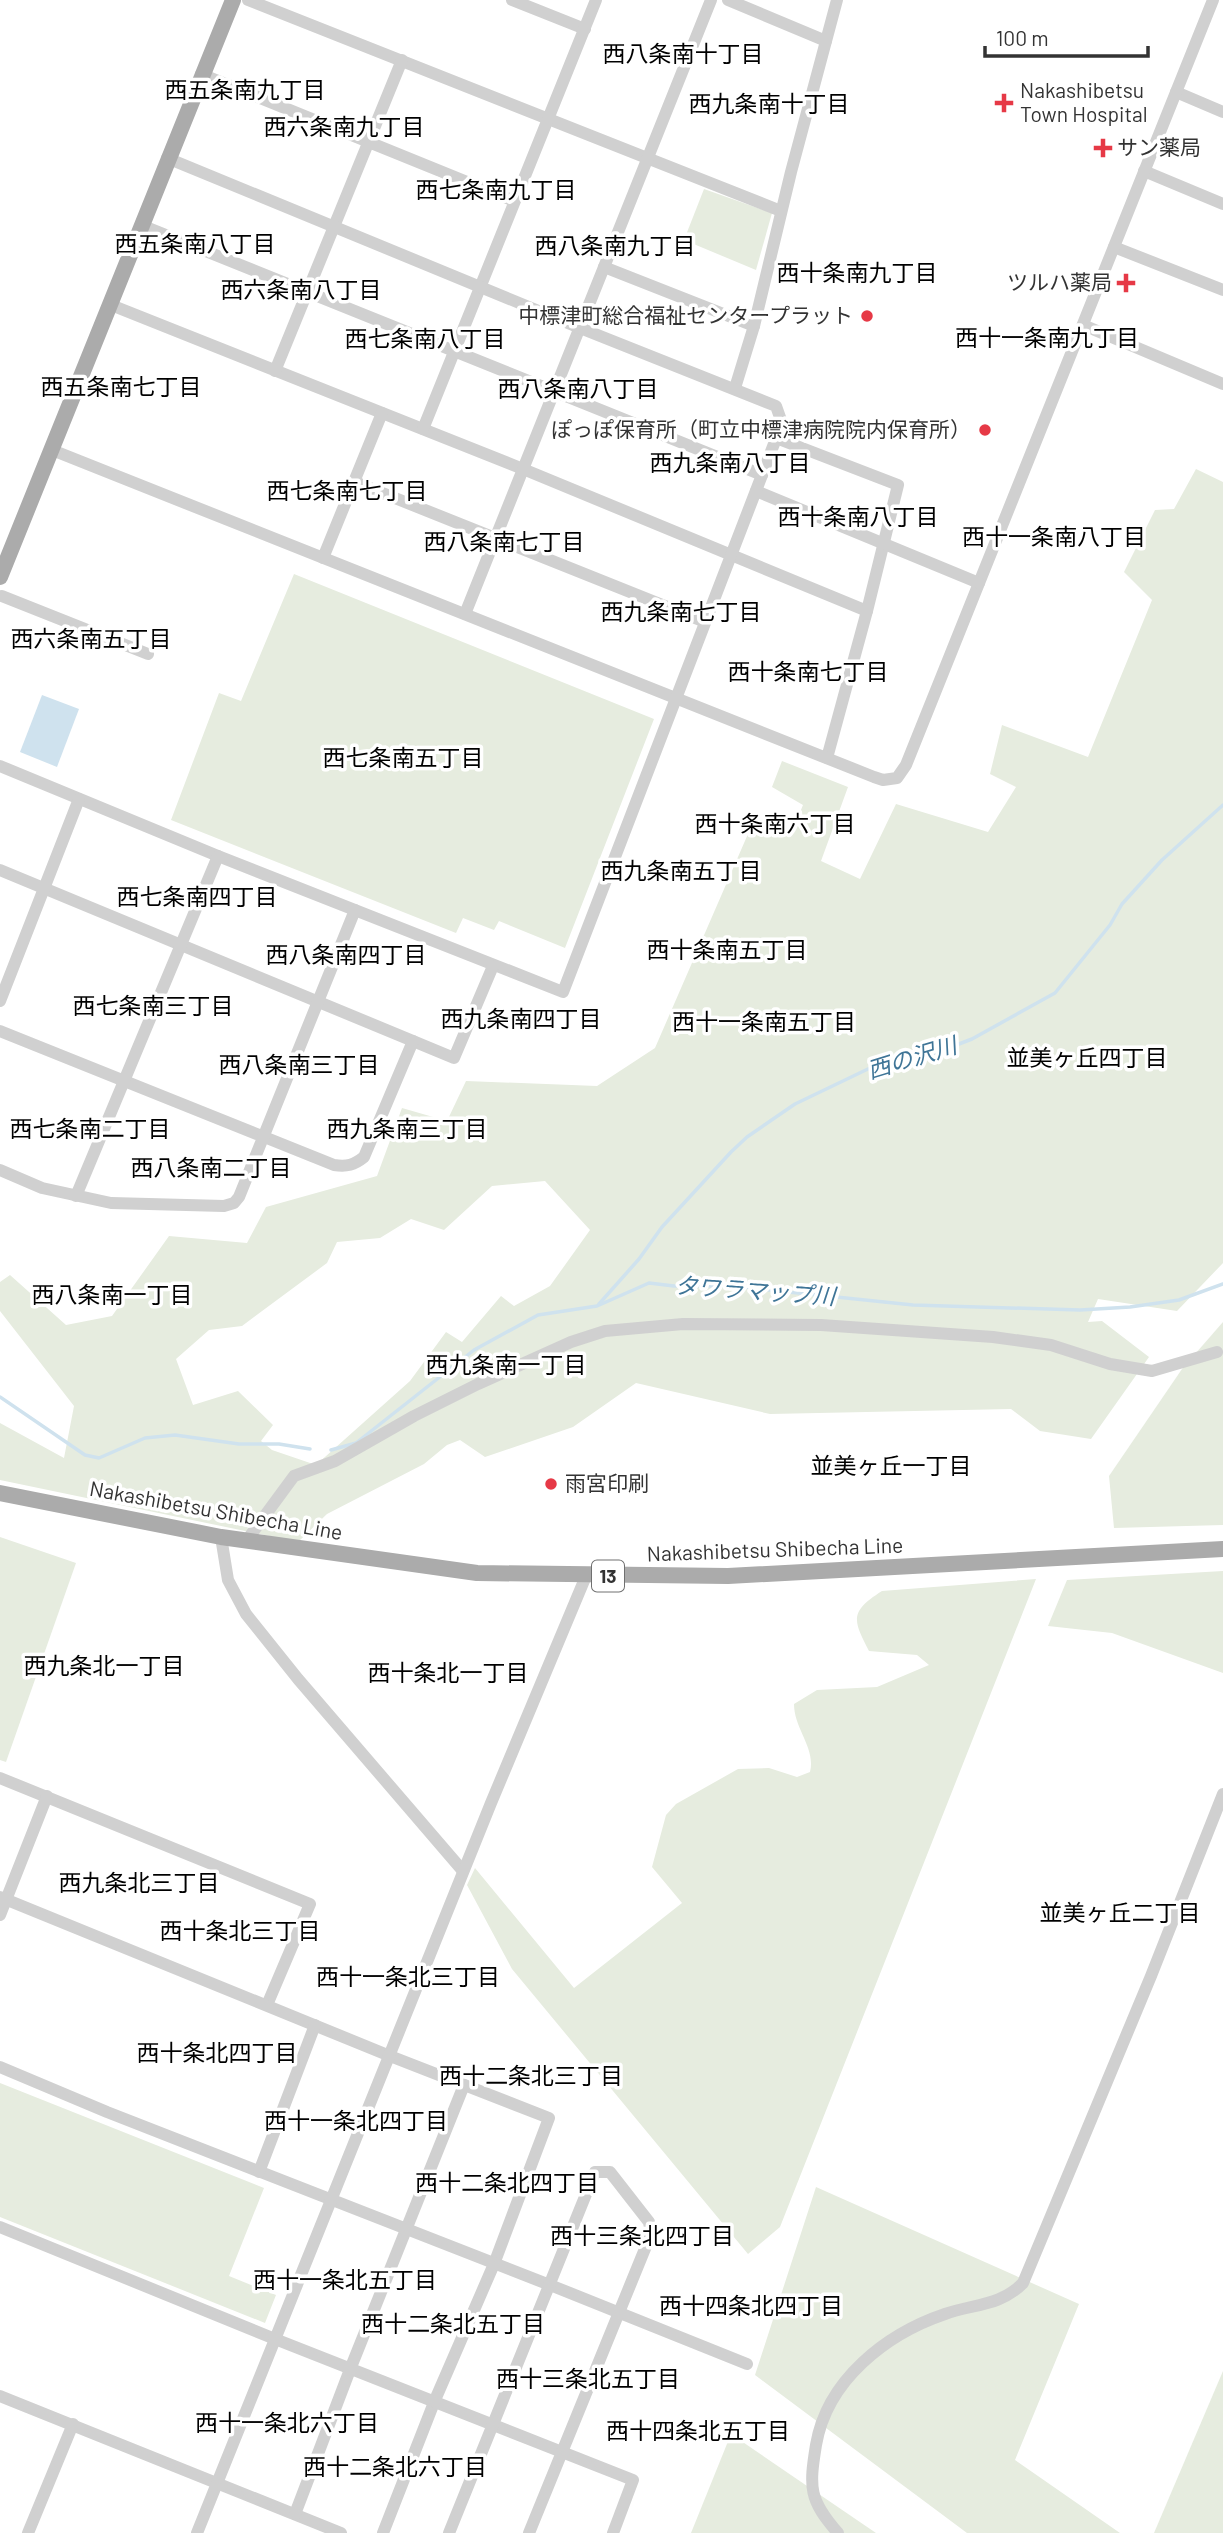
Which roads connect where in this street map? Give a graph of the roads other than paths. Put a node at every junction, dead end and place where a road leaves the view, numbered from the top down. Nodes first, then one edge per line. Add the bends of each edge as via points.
1 (233, 0) edge
2 (248, 0) edge
3 (512, 0) edge
4 (596, 0) edge
5 (711, 0) edge
6 (728, 0) edge
7 (836, 0) edge
8 (1213, 0) edge
9 (585, 29) junction
10 (826, 41) junction
11 (402, 60) junction
12 (201, 74) junction
13 (1176, 92) junction
14 (1223, 112) edge
15 (548, 117) junction
16 (369, 141) junction
17 (167, 158) junction
18 (648, 159) junction
19 (1144, 171) junction
20 (514, 201) junction
21 (1223, 204) edge
22 (781, 211) junction
23 (141, 225) junction
24 (334, 226) junction
25 (1114, 247) junction
26 (604, 268) junction
27 (480, 286) junction
28 (1223, 290) edge
29 (307, 292) junction
30 (111, 305) junction
31 (1083, 325) junction
32 (754, 326) junction
33 (580, 328) junction
34 (454, 351) junction
35 (275, 370) junction
36 (1223, 384) edge
37 (735, 388) junction
38 (554, 392) junction
39 (382, 413) junction
40 (423, 429) junction
41 (776, 438) junction
42 (52, 450) junction
43 (523, 469) junction
44 (762, 475) junction
45 (355, 482) junction
46 (756, 491) junction
47 (495, 538) junction
48 (884, 542) junction
49 (731, 555) junction
50 (323, 558) junction
51 (0, 577) edge
52 (979, 583) junction
53 (2, 596) dead end
54 (867, 611) junction
55 (465, 614) junction
56 (705, 622) junction
57 (148, 654) dead end
58 (677, 699) junction
59 (827, 758) junction
60 (0, 766) edge
61 (79, 799) junction
62 (218, 856) junction
63 (0, 870) edge
64 (44, 890) junction
65 (355, 910) junction
66 (181, 945) junction
67 (493, 966) junction
68 (0, 1001) edge
69 (317, 1002) junction
70 (0, 1031) edge
71 (413, 1041) junction
72 (125, 1080) junction
73 (264, 1138) junction
74 (0, 1170) edge
75 (76, 1196) junction
76 (1217, 1352) dead end
77 (0, 1493) edge
78 (221, 1537) junction
79 (247, 1541) junction
80 (1223, 1549) edge
81 (586, 1576) junction
82 (0, 1778) edge
83 (1223, 1794) edge
84 (47, 1796) junction
85 (463, 1871) junction
86 (3, 1898) edge
87 (0, 1915) edge
88 (267, 2005) junction
89 (315, 2025) junction
90 (390, 2056) junction
91 (0, 2067) edge
92 (464, 2085) junction
93 (259, 2172) junction
94 (331, 2199) junction
95 (0, 2227) edge
96 (407, 2230) junction
97 (494, 2264) junction
98 (550, 2285) junction
99 (617, 2313) junction
100 (275, 2339) junction
101 (747, 2364) dead end
102 (351, 2367) junction
103 (0, 2396) edge
104 (435, 2400) junction
105 (492, 2423) junction
106 (72, 2424) junction
107 (562, 2451) junction
108 (217, 2482) junction
109 (295, 2514) junction
110 (28, 2533) edge
111 (197, 2533) edge
112 (341, 2533) edge
113 (383, 2533) edge
114 (449, 2533) edge
115 (528, 2533) edge
116 (612, 2533) edge
117 (838, 2533) edge

1 - 12 main road
2 - 11 street
3 - 9 street
4 - 9 street
5 - 18 street
6 - 10 street
7 - 10 street
8 - 13 street
9 - 15 street
10 - 22 street
11 - 15 street
11 - 16 street
12 - 16 street
12 - 17 main road
13 - 14 street
13 - 19 street
15 - 18 street
15 - 20 street
16 - 20 street
16 - 24 street
17 - 23 main road
17 - 24 street
18 - 22 street
18 - 26 street
19 - 21 street
19 - 25 street
20 - 27 street
22 - 32 street
23 - 29 street
23 - 30 main road
24 - 27 street
24 - 29 street
25 - 28 street
25 - 31 street
26 - 32 street
26 - 33 street
27 - 33 street
27 - 34 street
29 - 34 street
29 - 35 street
30 - 35 street
30 - 42 main road
31 - 36 street
31 - 52 street
32 - 37 street
33 - 37 street
33 - 38 street
34 - 38 street
34 - 40 street
35 - 39 street
37 - 41 street via 776,406 782,423
38 - 43 street
38 - 44 street
39 - 40 street
39 - 45 street
40 - 43 street
41 - 44 street
41 - 48 street via 898,485
42 - 50 street
42 - 51 main road
43 - 47 street
43 - 49 street
44 - 46 street
45 - 47 street
45 - 50 street
46 - 48 street
46 - 49 street
47 - 55 street
47 - 56 street
48 - 52 street
48 - 54 street
49 - 54 street
49 - 56 street
50 - 55 street
52 - 59 street via 897,778 883,780
53 - 57 street
54 - 59 street
55 - 58 street
56 - 58 street
58 - 59 street
58 - 67 street via 563,992
60 - 61 street
61 - 62 street
61 - 64 street
62 - 65 street
62 - 66 street
63 - 64 street
64 - 66 street
64 - 68 street
65 - 67 street
65 - 69 street
66 - 69 street
66 - 72 street
67 - 71 street via 454,1058
69 - 71 street
69 - 73 street
70 - 72 street
71 - 73 street via 363,1157 356,1163 334,1165
72 - 73 street
72 - 75 street
73 - 75 street via 239,1197 225,1206 111,1203
74 - 75 street
76 - 79 street via 1152,1371 1110,1364 1051,1345 993,1337 821,1325 683,1324 605,1331 478,1384 335,1461 294,1476
77 - 78 main road, Nakashibetsu Shibecha Line / 13
78 - 79 main road, Nakashibetsu Shibecha Line / 13
78 - 85 street via 228,1580 246,1614
79 - 81 main road, Nakashibetsu Shibecha Line / 13 via 477,1573
80 - 81 main road, Nakashibetsu Shibecha Line / 13 via 728,1576
81 - 85 street
82 - 84 street
83 - 117 street via 1023,2283 1004,2299 946,2314 897,2335 860,2366 829,2406 818,2437 813,2494 822,2515
84 - 86 street
84 - 88 street via 310,1904
85 - 90 street
86 - 87 street
86 - 88 street
88 - 89 street
89 - 90 street
89 - 93 street
90 - 92 street
90 - 94 street
91 - 93 street
92 - 96 street
92 - 97 street via 549,2118
93 - 94 street
94 - 96 street
94 - 100 street
95 - 100 street
96 - 97 street
96 - 102 street
97 - 98 street
97 - 104 street
98 - 99 street
98 - 99 street via 595,2172 610,2172 649,2222 651,2234
98 - 105 street
99 - 101 street
99 - 107 street
100 - 102 street
100 - 108 street
102 - 104 street
102 - 109 street
103 - 106 street
104 - 105 street
104 - 113 street
105 - 107 street
105 - 114 street
106 - 108 street
106 - 110 street
107 - 115 street
107 - 116 street via 633,2480
108 - 109 street
108 - 111 street
109 - 112 street

